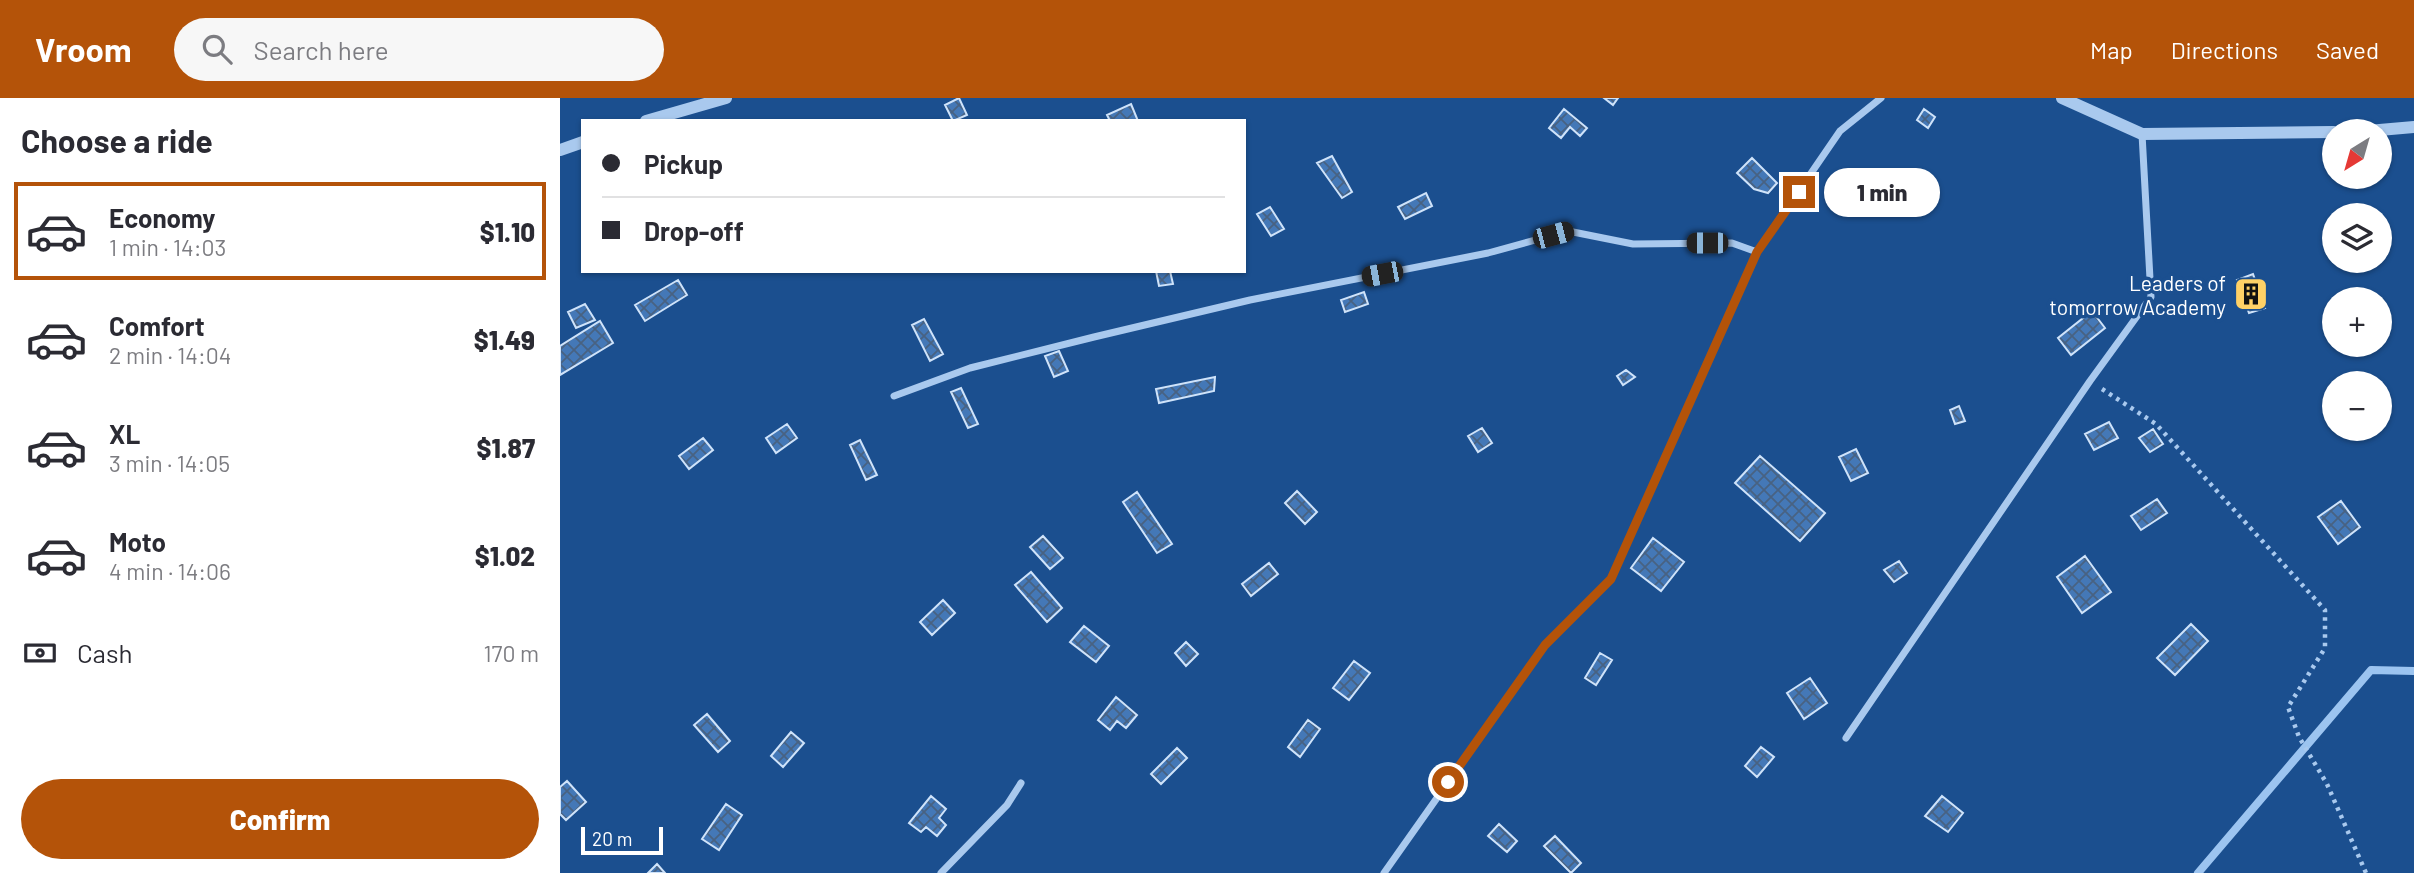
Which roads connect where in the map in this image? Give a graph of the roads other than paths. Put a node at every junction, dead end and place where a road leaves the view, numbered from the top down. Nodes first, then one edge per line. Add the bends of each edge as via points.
1 (726, 98) edge
2 (1881, 98) edge
3 (2062, 98) edge
4 (653, 119) edge
5 (2414, 127) edge
6 (2392, 129) edge
7 (2322, 132) edge
8 (2142, 134) junction
9 (581, 143) edge
10 (560, 150) edge
11 (1757, 252) junction
12 (894, 396) dead end
13 (1846, 738) dead end
14 (1021, 783) dead end
15 (941, 873) edge
16 (1384, 873) edge

1 - 4 street
2 - 11 street via 1840,131
3 - 8 street
5 - 6 street
7 - 8 street
8 - 13 street via 2151,297
9 - 10 street
11 - 12 street via 1732,243 1633,244 1568,231 1488,253 1250,300 1094,337 970,368
11 - 16 street via 1611,579 1545,645
14 - 15 street via 1007,805

